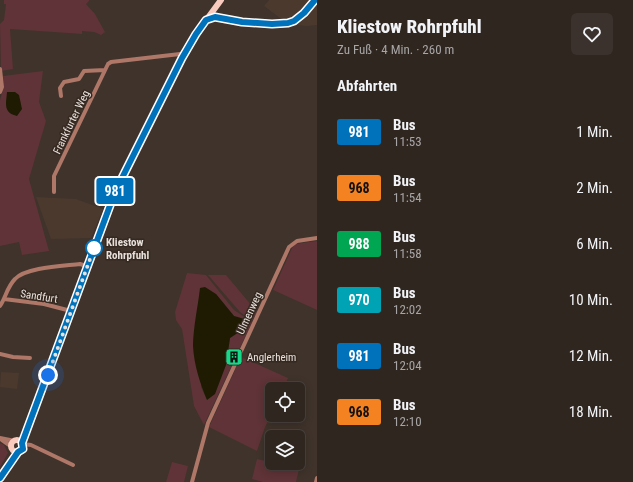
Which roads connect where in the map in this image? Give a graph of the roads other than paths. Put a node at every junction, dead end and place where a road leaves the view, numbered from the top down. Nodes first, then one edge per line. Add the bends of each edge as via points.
1 (220, 0) edge
2 (182, 55) junction
3 (0, 69) edge
4 (105, 70) junction
5 (0, 92) edge
6 (61, 96) dead end
7 (54, 192) dead end
8 (317, 238) edge
9 (88, 266) junction
10 (4, 299) junction
11 (0, 306) edge
12 (71, 311) junction
13 (0, 354) edge
14 (30, 358) dead end
15 (0, 439) edge
16 (17, 445) junction
17 (73, 465) dead end
18 (2, 476) edge
19 (317, 478) edge
20 (192, 482) edge
21 (316, 482) edge

1 - 2 main road
2 - 4 street, Frankfurter Weg via 111,62
2 - 9 main road via 115,192
3 - 5 street
4 - 6 street via 84,71 79,79 64,82 60,88
4 - 7 street, Frankfurter Weg via 56,173
8 - 20 street, Ulmenweg via 297,241 289,247 208,423
9 - 10 street, Sandfurt via 80,264 26,271 15,278
9 - 12 main road
10 - 11 street, Sandfurt
10 - 12 street, Sandfurt via 44,304
12 - 16 main road via 30,420
13 - 14 street
15 - 16 street
16 - 17 street via 31,445
16 - 18 main road
19 - 21 street

